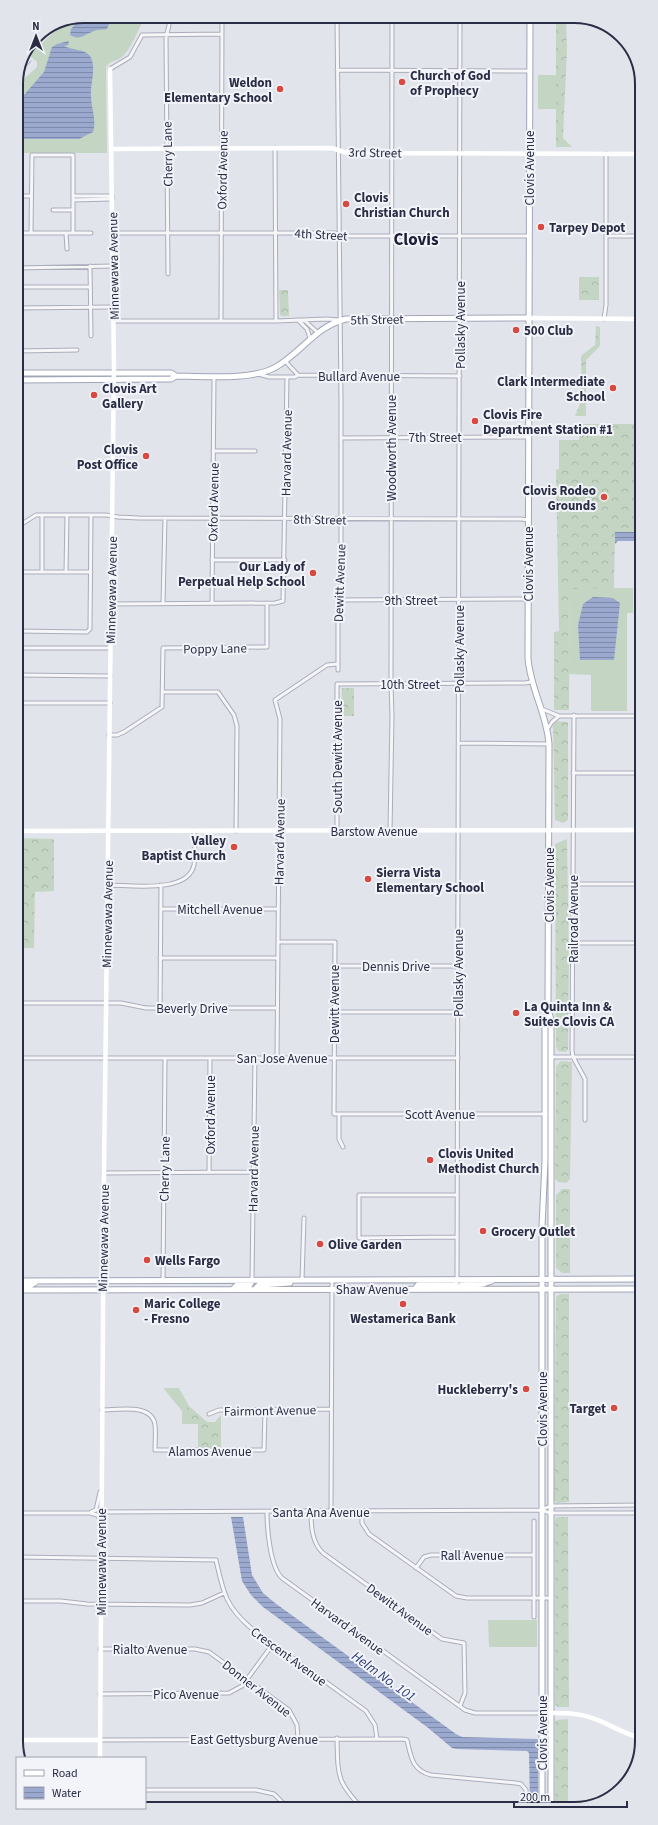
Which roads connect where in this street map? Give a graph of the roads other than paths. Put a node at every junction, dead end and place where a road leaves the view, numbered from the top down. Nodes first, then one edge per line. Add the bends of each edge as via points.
1 (222, 23) edge
2 (337, 23) edge
3 (392, 23) edge
4 (460, 23) edge
5 (530, 23) edge
6 (169, 25) dead end
7 (167, 34) junction
8 (222, 34) junction
9 (110, 69) joint
10 (337, 70) junction
11 (391, 70) junction
12 (460, 71) junction
13 (530, 71) junction
14 (167, 148) junction
15 (221, 148) junction
16 (275, 148) junction
17 (111, 149) junction
18 (338, 150) junction
19 (391, 153) junction
20 (460, 153) junction
21 (530, 154) junction
22 (606, 154) junction
23 (635, 154) edge
24 (23, 196) edge
25 (31, 196) junction
26 (73, 196) junction
27 (93, 198) junction
28 (112, 198) junction
29 (73, 200) junction
30 (53, 210) dead end
31 (73, 210) junction
32 (74, 232) junction
33 (23, 233) edge
34 (31, 233) junction
35 (66, 233) junction
36 (91, 233) dead end
37 (112, 233) junction
38 (168, 233) junction
39 (221, 233) junction
40 (276, 233) junction
41 (339, 234) junction
42 (392, 236) junction
43 (460, 236) junction
44 (529, 236) junction
45 (606, 236) junction
46 (635, 236) edge
47 (67, 249) dead end
48 (90, 266) junction
49 (113, 266) junction
50 (23, 267) edge
51 (168, 274) dead end
52 (23, 287) edge
53 (90, 287) junction
54 (91, 307) junction
55 (113, 307) junction
56 (23, 308) edge
57 (391, 318) junction
58 (529, 318) junction
59 (460, 319) junction
60 (604, 319) junction
61 (635, 319) edge
62 (298, 320) junction
63 (340, 320) junction
64 (221, 321) junction
65 (276, 321) junction
66 (114, 322) junction
67 (317, 332) junction
68 (91, 336) dead end
69 (310, 338) junction
70 (77, 350) dead end
71 (23, 351) edge
72 (285, 361) junction
73 (89, 372) junction
74 (114, 372) junction
75 (23, 374) edge
76 (258, 374) junction
77 (340, 375) junction
78 (176, 376) junction
79 (214, 376) junction
80 (298, 376) junction
81 (391, 376) junction
82 (460, 376) junction
83 (286, 377) junction
84 (114, 379) junction
85 (23, 380) edge
86 (55, 380) junction
87 (391, 437) junction
88 (460, 437) junction
89 (529, 437) junction
90 (341, 438) junction
91 (213, 451) junction
92 (255, 451) dead end
93 (42, 515) junction
94 (67, 515) junction
95 (91, 515) junction
96 (112, 516) junction
97 (165, 518) junction
98 (212, 518) junction
99 (285, 518) junction
100 (340, 519) junction
101 (391, 519) junction
102 (459, 519) junction
103 (528, 520) junction
104 (23, 523) edge
105 (212, 560) junction
106 (285, 560) junction
107 (23, 572) edge
108 (42, 572) junction
109 (66, 572) junction
110 (91, 572) junction
111 (340, 600) junction
112 (391, 600) junction
113 (460, 600) junction
114 (528, 600) junction
115 (212, 603) junction
116 (267, 603) junction
117 (111, 604) junction
118 (163, 604) junction
119 (23, 632) edge
120 (23, 648) edge
121 (110, 648) junction
122 (338, 664) junction
123 (338, 670) dead end
124 (23, 675) edge
125 (110, 676) junction
126 (531, 682) junction
127 (337, 684) joint
128 (391, 684) junction
129 (459, 684) junction
130 (163, 692) junction
131 (23, 703) edge
132 (110, 703) junction
133 (542, 709) junction
134 (559, 716) junction
135 (574, 716) junction
136 (635, 716) edge
137 (548, 728) junction
138 (109, 735) junction
139 (459, 743) junction
140 (549, 744) junction
141 (573, 773) junction
142 (635, 773) edge
143 (458, 830) junction
144 (549, 830) junction
145 (573, 830) junction
146 (635, 830) edge
147 (23, 831) edge
148 (194, 831) junction
149 (236, 831) junction
150 (279, 831) junction
151 (337, 831) junction
152 (390, 831) junction
153 (108, 832) junction
154 (573, 884) junction
155 (635, 884) edge
156 (108, 885) junction
157 (161, 885) junction
158 (161, 909) junction
159 (278, 909) junction
160 (278, 942) junction
161 (573, 943) junction
162 (635, 943) edge
163 (160, 958) junction
164 (278, 958) junction
165 (335, 966) junction
166 (458, 966) junction
167 (23, 1003) edge
168 (106, 1003) junction
169 (160, 1008) junction
170 (278, 1008) junction
171 (334, 1012) junction
172 (458, 1012) junction
173 (548, 1013) junction
174 (546, 1026) junction
175 (552, 1057) junction
176 (573, 1057) junction
177 (635, 1057) edge
178 (23, 1058) edge
179 (106, 1058) junction
180 (165, 1058) junction
181 (210, 1058) junction
182 (255, 1058) junction
183 (277, 1058) junction
184 (334, 1058) junction
185 (458, 1058) junction
186 (546, 1059) junction
187 (552, 1103) junction
188 (334, 1114) joint
189 (338, 1114) junction
190 (457, 1114) junction
191 (546, 1114) junction
192 (585, 1120) dead end
193 (342, 1147) dead end
194 (552, 1158) junction
195 (164, 1172) junction
196 (209, 1172) junction
197 (253, 1172) junction
198 (104, 1173) junction
199 (457, 1194) junction
200 (304, 1218) dead end
201 (457, 1238) junction
202 (499, 1279) junction
203 (542, 1279) junction
204 (553, 1279) junction
205 (635, 1279) edge
206 (103, 1280) junction
207 (163, 1280) junction
208 (457, 1280) junction
209 (23, 1281) edge
210 (37, 1281) junction
211 (252, 1281) junction
212 (302, 1281) junction
213 (332, 1281) junction
214 (23, 1285) edge
215 (233, 1289) junction
216 (255, 1289) junction
217 (332, 1289) junction
218 (415, 1289) junction
219 (458, 1289) junction
220 (635, 1289) edge
221 (23, 1290) edge
222 (542, 1290) junction
223 (552, 1290) junction
224 (103, 1291) junction
225 (331, 1409) junction
226 (102, 1410) junction
227 (265, 1410) junction
228 (209, 1414) dead end
229 (102, 1489) junction
230 (635, 1505) edge
231 (550, 1506) junction
232 (541, 1510) junction
233 (102, 1512) junction
234 (267, 1512) junction
235 (311, 1512) junction
236 (330, 1512) junction
237 (362, 1512) junction
238 (23, 1513) edge
239 (90, 1513) junction
240 (550, 1513) junction
241 (635, 1513) edge
242 (102, 1520) junction
243 (534, 1521) dead end
244 (534, 1555) junction
245 (23, 1557) edge
246 (101, 1559) junction
247 (416, 1568) junction
248 (224, 1593) junction
249 (534, 1598) junction
250 (542, 1598) junction
251 (551, 1598) junction
252 (23, 1601) edge
253 (101, 1604) junction
254 (534, 1617) dead end
255 (273, 1644) junction
256 (100, 1649) junction
257 (200, 1650) joint
258 (247, 1680) junction
259 (100, 1694) junction
260 (460, 1706) junction
261 (542, 1713) junction
262 (551, 1713) junction
263 (635, 1736) edge
264 (337, 1738) junction
265 (298, 1739) junction
266 (377, 1739) junction
267 (23, 1740) edge
268 (100, 1740) junction
269 (100, 1757) edge
270 (146, 1790) edge
271 (282, 1802) edge
272 (356, 1802) edge
273 (527, 1802) edge
274 (542, 1802) edge
275 (551, 1802) edge

1 - 8 street, Oxford Avenue
2 - 10 street
3 - 11 street, Woodworth Avenue
4 - 12 street, Pollasky Avenue
5 - 13 main road, Clovis Avenue
6 - 7 street, Cherry Lane
7 - 8 street
7 - 9 street via 142,36 130,57
7 - 14 street, Cherry Lane
8 - 15 street, Oxford Avenue
9 - 17 main road, Minnewawa Avenue
10 - 11 street
10 - 18 street
11 - 12 street
11 - 19 street, Woodworth Avenue
12 - 13 street
12 - 20 street, Pollasky Avenue
13 - 21 main road, Clovis Avenue
14 - 15 main road, 3rd Street
14 - 17 main road, 3rd Street
14 - 38 street, Cherry Lane
15 - 16 main road, 3rd Street
15 - 39 street, Oxford Avenue
16 - 18 main road, 3rd Street
16 - 40 street
17 - 28 main road, Minnewawa Avenue
18 - 19 main road, 3rd Street
18 - 41 street
19 - 20 main road, 3rd Street
19 - 42 street, Woodworth Avenue
20 - 21 main road, 3rd Street
20 - 43 street, Pollasky Avenue
21 - 22 main road, 3rd Street
21 - 44 main road, Clovis Avenue
22 - 23 main road, 3rd Street
22 - 45 street
24 - 25 street
25 - 26 street via 32,155 72,155
25 - 34 street
26 - 27 street
26 - 29 street
27 - 28 street
27 - 29 street
28 - 37 main road, Minnewawa Avenue
29 - 31 street
30 - 31 street
31 - 32 street
32 - 35 street
32 - 36 street
33 - 34 street
34 - 35 street
35 - 47 street
37 - 38 street, 4th Street
37 - 49 main road, Minnewawa Avenue
38 - 39 street, 4th Street
38 - 51 street, Cherry Lane
39 - 40 street, 4th Street
39 - 64 street, Oxford Avenue
40 - 41 street, 4th Street
40 - 65 street
41 - 42 street, 4th Street
41 - 63 street
42 - 43 street, 4th Street
42 - 57 street, Woodworth Avenue
43 - 44 street, 4th Street
43 - 59 street, Pollasky Avenue
44 - 58 main road, Clovis Avenue
45 - 46 street
45 - 60 street
48 - 49 street
48 - 50 street
48 - 53 street
49 - 55 main road, Minnewawa Avenue
52 - 53 street
53 - 54 street
54 - 55 street
54 - 56 street
54 - 68 street
55 - 66 main road, Minnewawa Avenue
57 - 59 main road, 5th Street
57 - 63 main road, 5th Street
57 - 81 street, Woodworth Avenue
58 - 59 main road, 5th Street
58 - 60 main road, 5th Street
58 - 89 main road, Clovis Avenue
59 - 82 street, Pollasky Avenue
60 - 61 main road, 5th Street
62 - 63 street, 5th Street
62 - 65 street, 5th Street
62 - 67 street via 305,321
62 - 69 street via 308,329
63 - 67 main road, Bullard Avenue
63 - 77 street
64 - 65 street, 5th Street
64 - 66 street, 5th Street
66 - 74 main road, Minnewawa Avenue
67 - 69 main road, Bullard Avenue
69 - 72 main road, Bullard Avenue
70 - 71 street
72 - 76 main road, Bullard Avenue
72 - 80 street
73 - 74 main road, Bullard Avenue
73 - 75 main road
73 - 86 main road via 76,376 60,376
74 - 78 main road, Bullard Avenue via 171,373
74 - 84 main road, Minnewawa Avenue
76 - 79 main road, Bullard Avenue
76 - 83 street, Bullard Avenue
77 - 80 street, Bullard Avenue
77 - 81 street, Bullard Avenue
77 - 90 street, Dewitt Avenue
78 - 79 main road, Bullard Avenue
78 - 84 main road, Bullard Avenue via 171,379
79 - 91 street, Oxford Avenue
80 - 83 street, Bullard Avenue
81 - 82 street, Bullard Avenue
81 - 87 street, Woodworth Avenue
82 - 88 street, Pollasky Avenue
83 - 99 street, Harvard Avenue
84 - 86 main road, Bullard Avenue
84 - 96 main road, Minnewawa Avenue
85 - 86 main road
87 - 88 street, 7th Street
87 - 90 street, 7th Street
87 - 101 street, Woodworth Avenue
88 - 89 street, 7th Street
88 - 102 street, Pollasky Avenue
89 - 103 main road, Clovis Avenue
90 - 100 street, Dewitt Avenue
91 - 92 street
91 - 98 street, Oxford Avenue
93 - 94 street, 8th Street
93 - 104 street via 36,515
93 - 108 street
94 - 95 street, 8th Street
94 - 109 street
95 - 96 street, 8th Street
95 - 110 street
96 - 97 street, 8th Street
96 - 117 main road, Minnewawa Avenue
97 - 98 street, 8th Street
97 - 118 street
98 - 99 street, 8th Street
98 - 105 street, Oxford Avenue
99 - 100 street, 8th Street
99 - 106 street, Harvard Avenue
100 - 101 street, 8th Street
100 - 111 street, Dewitt Avenue
101 - 102 street, 8th Street
101 - 112 street, Woodworth Avenue
102 - 103 street, 8th Street
102 - 113 street, Pollasky Avenue
103 - 114 main road, Clovis Avenue
105 - 106 street
105 - 115 street, Oxford Avenue
106 - 116 street, Harvard Avenue via 283,601
107 - 108 street
108 - 109 street
109 - 110 street
110 - 119 street via 90,629 87,632
111 - 112 street, 9th Street
111 - 122 street, Dewitt Avenue
112 - 113 street, 9th Street
112 - 128 street, Woodworth Avenue
113 - 114 street, 9th Street
113 - 129 street, Pollasky Avenue
114 - 126 main road, Clovis Avenue via 528,658
115 - 116 street
115 - 118 street
116 - 130 street, Poppy Lane via 267,647 163,648
117 - 118 street
117 - 121 main road, Minnewawa Avenue
120 - 121 street
121 - 125 main road, Minnewawa Avenue
122 - 123 street, Dewitt Avenue
122 - 150 street, Harvard Avenue via 327,665 275,700 280,719
124 - 125 street
125 - 132 main road, Minnewawa Avenue
126 - 129 street, 10th Street
126 - 133 main road, Clovis Avenue
127 - 128 street, 10th Street
127 - 151 street, South Dewitt Avenue
128 - 129 street, 10th Street
128 - 152 street, Woodworth Avenue
129 - 139 street, Pollasky Avenue
130 - 138 street via 162,707 159,710 124,732
130 - 149 street via 218,692 234,715 237,726
131 - 132 street
132 - 138 main road, Minnewawa Avenue
133 - 134 street
133 - 137 main road, Clovis Avenue
134 - 135 street
134 - 137 street
135 - 136 street
135 - 141 street, Railroad Avenue
137 - 140 main road, Clovis Avenue
138 - 153 main road, Minnewawa Avenue
139 - 140 street
139 - 143 street, Pollasky Avenue
140 - 144 main road, Clovis Avenue
141 - 142 street
141 - 145 street, Railroad Avenue
143 - 144 main road, Barstow Avenue
143 - 152 main road, Barstow Avenue
143 - 166 street, Pollasky Avenue
144 - 145 main road, Barstow Avenue
144 - 173 main road, Clovis Avenue
145 - 146 main road, Barstow Avenue
145 - 154 street, Railroad Avenue
147 - 153 main road, Barstow Avenue
148 - 149 main road, Barstow Avenue
148 - 153 main road, Barstow Avenue
148 - 157 street via 194,865 191,872 180,882
149 - 150 main road, Barstow Avenue
150 - 151 main road, Barstow Avenue
150 - 159 street, Harvard Avenue
151 - 152 main road, Barstow Avenue
153 - 156 main road, Minnewawa Avenue
154 - 155 street
154 - 161 street, Railroad Avenue
156 - 157 street
156 - 168 main road, Minnewawa Avenue
157 - 158 street
158 - 159 street, Mitchell Avenue
158 - 163 street
159 - 160 street, Harvard Avenue
160 - 164 street, Harvard Avenue
160 - 165 street, Dewitt Avenue via 335,942
161 - 162 street
161 - 176 street, Railroad Avenue
163 - 164 street
163 - 169 street
164 - 170 street, Harvard Avenue
165 - 166 street, Dennis Drive
165 - 171 street, Dewitt Avenue
166 - 172 street, Pollasky Avenue
167 - 168 street, Beverly Drive
168 - 169 street, Beverly Drive
168 - 179 main road, Minnewawa Avenue
169 - 170 street, Beverly Drive
170 - 183 street, Harvard Avenue
171 - 172 street
171 - 184 street, Dewitt Avenue
172 - 185 street, Pollasky Avenue
173 - 174 main road, Clovis Avenue via 545,1019
173 - 175 main road, Clovis Avenue via 551,1019
174 - 175 main road
174 - 186 main road, Clovis Avenue
175 - 176 street
175 - 187 main road, Clovis Avenue
176 - 177 street
176 - 192 street, Railroad Avenue via 584,1079
178 - 179 street, San Jose Avenue
179 - 180 street, San Jose Avenue
179 - 198 main road, Minnewawa Avenue
180 - 181 street, San Jose Avenue
180 - 195 street, Cherry Lane
181 - 182 street, San Jose Avenue
181 - 196 street, Oxford Avenue
182 - 183 street, San Jose Avenue
182 - 197 street, Harvard Avenue
183 - 184 street, San Jose Avenue
184 - 185 street, San Jose Avenue
184 - 188 street, Dewitt Avenue
185 - 190 street, Pollasky Avenue
186 - 187 main road via 549,1062
186 - 191 main road, Clovis Avenue
187 - 194 main road, Clovis Avenue
188 - 189 street, Scott Avenue
189 - 190 street, Scott Avenue
189 - 193 street via 339,1139
190 - 191 street, Scott Avenue
190 - 199 street, Pollasky Avenue
191 - 194 main road
191 - 203 main road, Clovis Avenue
194 - 204 main road, Clovis Avenue
195 - 196 street
195 - 198 street
195 - 207 street, Cherry Lane
196 - 197 street
197 - 211 street, Harvard Avenue
198 - 206 main road, Minnewawa Avenue
199 - 201 street, Pollasky Avenue
199 - 201 street via 359,1195 359,1238
200 - 212 street
201 - 208 street, Pollasky Avenue
202 - 203 main road, Shaw Avenue
202 - 208 main road, Shaw Avenue
202 - 219 main road via 483,1284 461,1285
203 - 204 main road, Shaw Avenue
203 - 222 main road, Clovis Avenue
204 - 205 main road, Shaw Avenue
204 - 223 main road, Clovis Avenue
206 - 207 main road, Shaw Avenue
206 - 210 main road, Shaw Avenue
206 - 224 main road, Minnewawa Avenue
207 - 211 main road, Shaw Avenue
208 - 213 main road, Shaw Avenue
208 - 218 main road via 454,1285 418,1285
209 - 210 main road
210 - 214 main road via 31,1285
211 - 212 main road, Shaw Avenue
211 - 215 main road via 250,1285 236,1285
212 - 213 main road, Shaw Avenue
212 - 216 main road via 282,1285 259,1285
213 - 217 street
215 - 216 main road, Shaw Avenue
215 - 224 main road, Shaw Avenue
216 - 217 main road, Shaw Avenue
217 - 218 main road, Shaw Avenue
217 - 225 street
218 - 219 main road, Shaw Avenue
219 - 222 main road, Shaw Avenue
220 - 223 main road, Shaw Avenue
221 - 224 main road, Shaw Avenue
222 - 223 main road, Shaw Avenue
222 - 232 main road, Clovis Avenue
223 - 231 main road, Clovis Avenue
224 - 226 main road, Minnewawa Avenue
225 - 227 street, Fairmont Avenue
225 - 236 street
226 - 227 street, Alamos Avenue via 145,1411 155,1425 155,1450 264,1450
226 - 229 main road, Minnewawa Avenue
227 - 228 street, Fairmont Avenue via 219,1410
229 - 233 main road, Minnewawa Avenue
229 - 239 street via 96,1510
230 - 231 street, Santa Ana Avenue
231 - 232 street, Santa Ana Avenue
231 - 240 main road, Clovis Avenue
232 - 237 street, Santa Ana Avenue
232 - 240 street, Santa Ana Avenue
232 - 250 main road, Clovis Avenue
233 - 234 street, Santa Ana Avenue
233 - 242 main road, Minnewawa Avenue
234 - 235 street, Santa Ana Avenue
234 - 260 street, Harvard Avenue via 273,1562 279,1575
235 - 236 street, Santa Ana Avenue
235 - 260 street, Dewitt Avenue via 314,1539 323,1553 442,1640 464,1643 465,1693
236 - 237 street, Santa Ana Avenue
237 - 247 street via 362,1523 369,1534
238 - 239 street
239 - 242 street
240 - 241 street, Santa Ana Avenue
240 - 251 main road, Clovis Avenue
242 - 246 main road, Minnewawa Avenue
243 - 244 street
244 - 247 street, Rall Avenue via 431,1555 424,1557
244 - 249 street
245 - 246 street
246 - 248 street, Crescent Avenue via 216,1560
246 - 253 main road, Minnewawa Avenue
247 - 249 street via 452,1594 461,1597
248 - 253 street via 196,1604
248 - 255 street, Crescent Avenue via 231,1607 243,1621
249 - 250 street
249 - 254 street
250 - 251 street
250 - 261 main road, Clovis Avenue
251 - 262 main road, Clovis Avenue
252 - 253 street
253 - 256 main road, Minnewawa Avenue
255 - 258 street, Pico Avenue
255 - 266 street, Crescent Avenue via 366,1711 375,1724
256 - 257 street, Rialto Avenue
256 - 259 main road, Minnewawa Avenue
257 - 258 street, Donner Avenue via 213,1654
258 - 259 street, Pico Avenue via 239,1689 224,1694
258 - 265 street, Donner Avenue via 289,1710 297,1725
259 - 268 main road, Minnewawa Avenue
260 - 261 street, Harvard Avenue via 471,1712
261 - 262 main road
261 - 274 main road, Clovis Avenue
262 - 263 main road via 585,1716
262 - 275 main road, Clovis Avenue
264 - 265 street, East Gettysburg Avenue
264 - 266 street, East Gettysburg Avenue
264 - 272 street via 340,1779
265 - 268 street, East Gettysburg Avenue
266 - 273 street, East Gettysburg Avenue via 407,1740 412,1761 420,1770 431,1775 521,1784 526,1790
267 - 268 main road
268 - 269 main road, Minnewawa Avenue
270 - 271 street via 261,1790 274,1794

